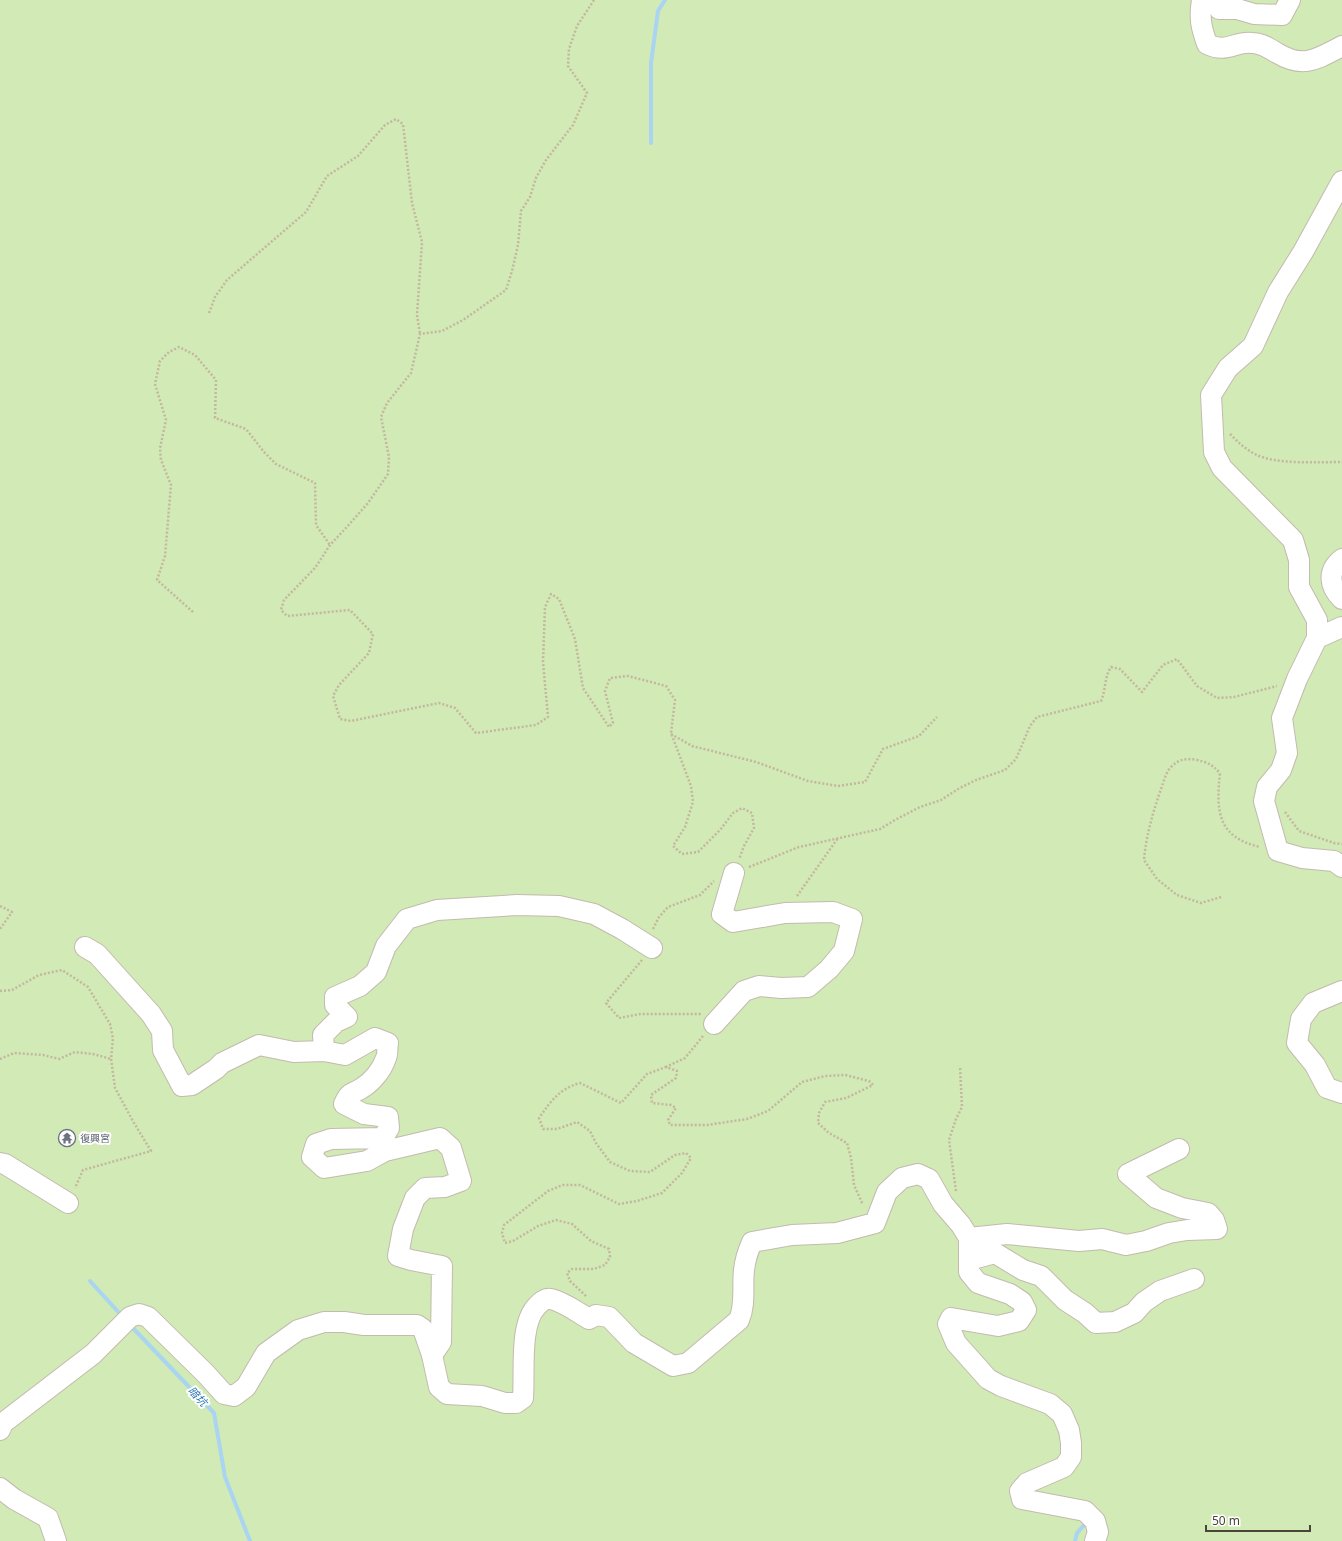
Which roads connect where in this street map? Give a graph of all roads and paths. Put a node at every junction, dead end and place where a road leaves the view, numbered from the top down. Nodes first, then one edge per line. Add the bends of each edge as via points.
1 (594, 0) edge
2 (1202, 0) edge
3 (1218, 0) edge
4 (1290, 0) edge
5 (1342, 46) edge
6 (1342, 181) edge
7 (209, 312) dead end
8 (420, 334) junction
9 (1212, 415) junction
10 (1342, 462) edge
11 (330, 545) junction
12 (1342, 559) edge
13 (1342, 599) edge
14 (193, 612) dead end
15 (1342, 628) edge
16 (1317, 638) junction
17 (1297, 679) junction
18 (937, 717) dead end
19 (670, 733) junction
20 (1267, 787) junction
21 (838, 838) junction
22 (1342, 844) edge
23 (1278, 851) junction
24 (1342, 867) edge
25 (734, 873) junction
26 (1221, 897) dead end
27 (0, 906) edge
28 (785, 913) junction
29 (0, 930) edge
30 (85, 947) dead end
31 (652, 948) junction
32 (0, 990) edge
33 (1342, 991) edge
34 (714, 1024) junction
35 (324, 1051) junction
36 (0, 1059) edge
37 (110, 1059) junction
38 (960, 1066) dead end
39 (666, 1067) junction
40 (1342, 1093) edge
41 (1179, 1149) dead end
42 (0, 1163) edge
43 (957, 1196) dead end
44 (68, 1203) joint
45 (875, 1223) junction
46 (970, 1238) junction
47 (970, 1260) junction
48 (1194, 1279) dead end
49 (596, 1315) junction
50 (432, 1355) junction
51 (0, 1430) edge
52 (0, 1488) edge
53 (56, 1541) edge
54 (1095, 1541) edge

1 - 8 path via 577,26 569,49 568,66 586,93 573,125 546,160 521,211 518,245 506,290 463,320 442,331
2 - 5 street via 1201,26 1207,44 1216,48 1251,42 1263,45 1289,60 1314,61
3 - 4 street via 1219,9 1282,15
6 - 9 street via 1278,292 1253,346 1228,368 1211,394
7 - 8 path via 215,297 227,280 306,212 327,176 358,156 385,125 396,119 403,124 412,203 422,242 417,315
8 - 11 path via 411,373 387,403 381,417 389,457 388,474 368,503
9 - 10 path via 1242,446 1256,455 1284,461
9 - 16 street via 1214,452 1222,468 1293,540 1299,560 1299,587 1317,620
11 - 14 path via 316,524 315,483 276,464 246,429 215,418 216,380 195,355 179,347 160,361 155,384 166,420 160,448 161,460 171,485 165,556 157,580
11 - 19 path via 315,568 284,600 281,610 287,616 350,610 373,634 369,653 339,685 333,696 340,719 351,721 439,703 455,708 476,733 536,725 548,717 543,662 545,608 551,594 559,599 575,639 583,688 609,727 613,723 605,691 610,678 628,676 666,686 675,700
12 - 13 street via 1333,569 1330,581
15 - 16 street
16 - 17 street
17 - 20 street via 1282,718 1287,753 1281,770
17 - 21 path via 1234,697 1216,698 1197,686 1178,658 1163,664 1142,692 1120,669 1111,667 1106,674 1101,702 1037,717 1030,726 1016,759 1005,770 964,786 880,829
18 - 19 path via 919,736 883,749 865,782 838,786 808,781 756,762 692,746
19 - 25 path via 691,786 693,802 685,827 673,846 682,854 698,852 733,813 742,808 752,813 754,828
20 - 22 path via 1299,831
20 - 23 street via 1264,801
21 - 25 path via 799,847
21 - 28 path
23 - 24 street via 1302,858 1334,861
23 - 26 path via 1245,843 1230,834 1219,812 1220,773 1211,763 1188,758 1171,767 1166,774 1153,813 1144,860 1157,879 1177,896 1201,903
25 - 28 street via 722,914 733,922
25 - 31 path via 715,880 700,896 668,906 652,930
27 - 29 path via 12,912
28 - 34 street via 833,912 852,919 844,951 829,969 808,987 758,986 744,991
30 - 35 street via 97,954 151,1014 162,1031 163,1050 182,1086 192,1085 222,1063 259,1045 294,1052
31 - 34 path via 606,1003 619,1018 640,1014 710,1014
31 - 35 street via 594,914 558,906 517,905 437,910 407,919 386,946 376,972 360,986 336,997 335,1005 347,1017 336,1022 323,1035
32 - 37 path via 12,990 39,975 62,970 88,987 110,1024 113,1038
33 - 40 street via 1313,1003 1301,1020 1297,1043 1315,1065 1326,1088
34 - 39 path via 685,1058
35 - 50 street via 345,1055 375,1038 388,1043 386,1058 372,1081 348,1095 344,1104 364,1114 388,1117 389,1128 383,1138 331,1139 316,1144 312,1157 324,1168 367,1161 385,1151 440,1138 451,1148 461,1181 445,1187 425,1188 415,1198 403,1229 398,1256 442,1266 441,1342
36 - 37 path via 14,1053 59,1059 75,1052
37 - 44 path via 115,1088 151,1151 82,1170
38 - 43 path via 962,1107 949,1140
39 - 45 path via 677,1071 676,1078 651,1095 652,1103 676,1108 668,1120 670,1125 707,1125 747,1119 768,1111 802,1082 825,1076 845,1075 869,1081 873,1085 846,1098 825,1102 819,1113 818,1123 847,1144 854,1185 865,1210
39 - 49 path via 647,1074 621,1103 580,1083 571,1086 552,1099 539,1118 543,1129 557,1129 577,1122 590,1131 596,1144 610,1162 630,1171 650,1172 675,1155 686,1153 691,1158 682,1173 662,1193 619,1204 580,1185 563,1185 537,1199 504,1226 502,1233 505,1243 556,1220 572,1224 591,1241 609,1249 610,1257 605,1265 594,1269 572,1269 567,1273 570,1281 594,1304
41 - 46 street via 1128,1174 1156,1198 1182,1208 1208,1212 1217,1229 1169,1233 1126,1245 1102,1239 1079,1241 1007,1234
42 - 44 street
45 - 46 street via 887,1192 902,1178 918,1174 929,1179 943,1204
45 - 49 street via 837,1233 792,1235 752,1242 747,1252 743,1311 739,1320 688,1363 673,1366 634,1343 609,1317
46 - 47 street
47 - 48 street via 995,1253 1023,1270 1041,1276 1065,1300 1096,1323 1115,1322 1134,1314 1144,1302 1160,1291
47 - 54 street via 969,1272 978,1283 1010,1294 1022,1302 1026,1310 1019,1321 998,1326 951,1318 948,1324 956,1343 988,1379 1050,1404 1062,1414 1072,1443 1072,1457 1064,1467 1027,1484 1020,1491 1022,1499 1086,1511 1095,1521 1098,1532
49 - 50 street via 589,1319 549,1299 542,1301 533,1310 528,1322 523,1359 523,1398 516,1403 505,1403 482,1396 447,1394 439,1387
50 - 51 street via 423,1329 417,1325 364,1326 324,1322 298,1330 266,1353 246,1387 234,1396 224,1394 148,1317 139,1314 130,1317 93,1354 3,1423
52 - 53 street via 48,1518

